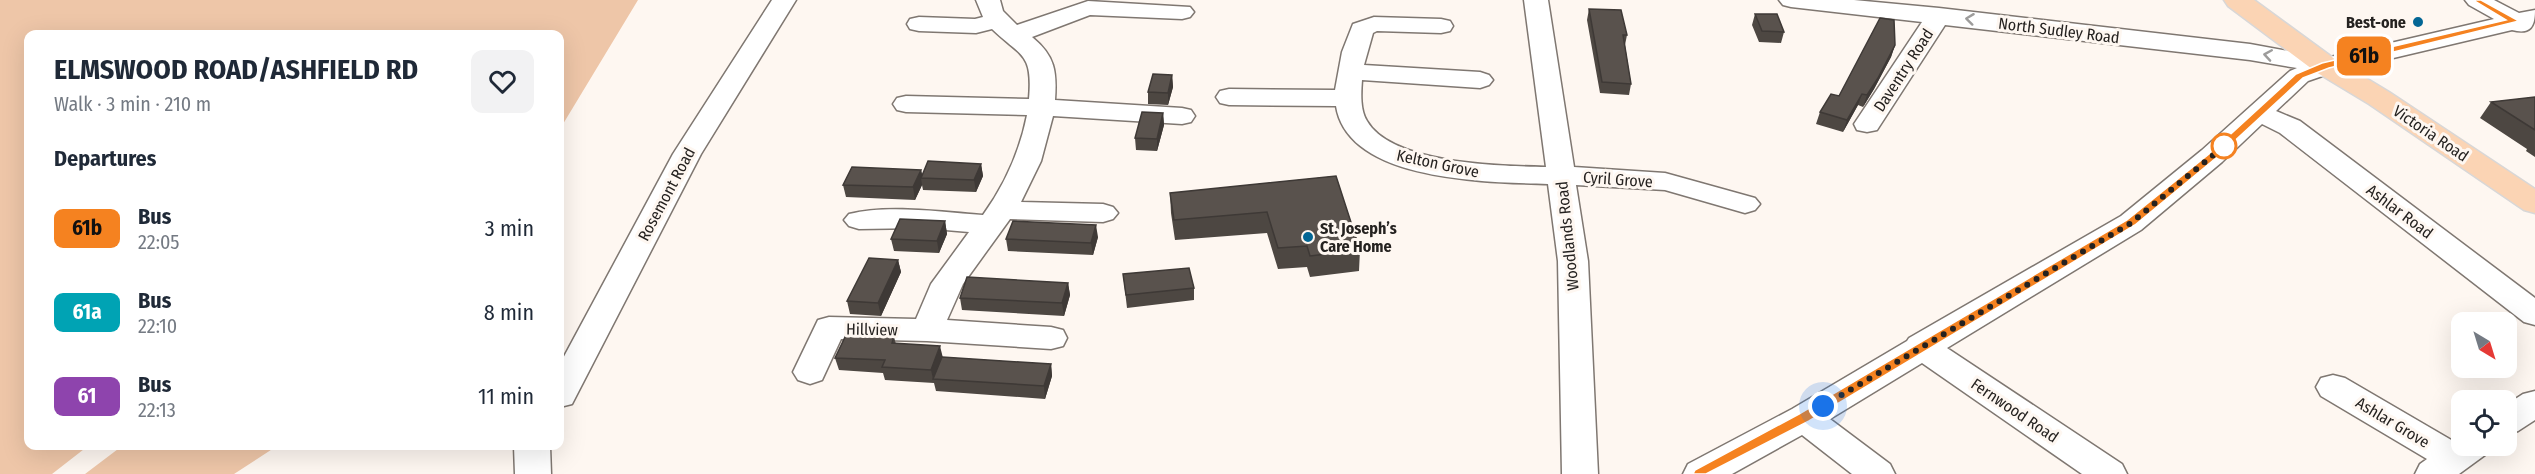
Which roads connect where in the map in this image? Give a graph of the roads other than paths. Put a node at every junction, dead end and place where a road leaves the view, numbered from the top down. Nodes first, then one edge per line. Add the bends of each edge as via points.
1 (784, 0) edge
2 (1536, 0) edge
3 (1791, 0) edge
4 (2237, 0) edge
5 (2477, 0) edge
6 (1182, 12) dead end
7 (1939, 15) junction
8 (1000, 18) edge
9 (919, 24) dead end
10 (2528, 24) edge
11 (1440, 26) dead end
12 (2326, 66) junction
13 (1480, 80) dead end
14 (1349, 85) junction
15 (1229, 97) dead end
16 (906, 105) dead end
17 (1041, 107) junction
18 (2261, 114) junction
19 (1182, 116) dead end
20 (1868, 124) dead end
21 (1561, 176) junction
22 (2535, 203) edge
23 (1745, 204) dead end
24 (1103, 213) dead end
25 (996, 217) junction
26 (859, 220) dead end
27 (2535, 314) edge
28 (927, 330) junction
29 (1051, 338) dead end
30 (1921, 346) junction
31 (810, 372) dead end
32 (564, 386) edge
33 (2333, 387) dead end
34 (2535, 403) edge
35 (2517, 415) edge
36 (1804, 418) junction
37 (532, 450) edge
38 (2453, 459) edge
39 (533, 474) edge
40 (1580, 474) edge
41 (1701, 474) edge
42 (1877, 474) edge
43 (2109, 474) edge

1 - 32 street, Rosemont Road via 687,154
2 - 21 street, Woodlands Road
3 - 7 street, North Sudley Road
4 - 12 main road, Victoria Road
5 - 10 street
6 - 8 street via 1088,8
12 -> 7 street, North Sudley Road via 2250,52
7 - 20 street, Daventry Road
8 - 9 street via 976,26
8 - 17 street via 1037,54 1042,67
10 - 12 street
11 - 14 street via 1374,24 1362,29
12 - 18 street via 2299,76
12 - 22 main road, Victoria Road
13 - 14 street
14 - 15 street
14 - 21 street, Kelton Grove via 1355,126 1374,146 1420,162 1489,173
16 - 17 street
17 - 19 street
17 - 25 street via 1029,159
18 - 27 street, Ashlar Road via 2290,127
18 - 30 street via 2131,223
21 - 23 street, Cyril Grove via 1653,180
21 - 40 street, Woodlands Road via 1573,261
24 - 25 street
25 - 26 street
25 - 28 street via 947,285
28 - 29 street, Hillview
28 - 31 street, Hillview via 829,328
30 - 36 street
30 - 43 street, Fernwood Road
33 - 38 street, Ashlar Grove
34 - 35 street
36 - 41 street
36 - 42 street
37 - 39 street

